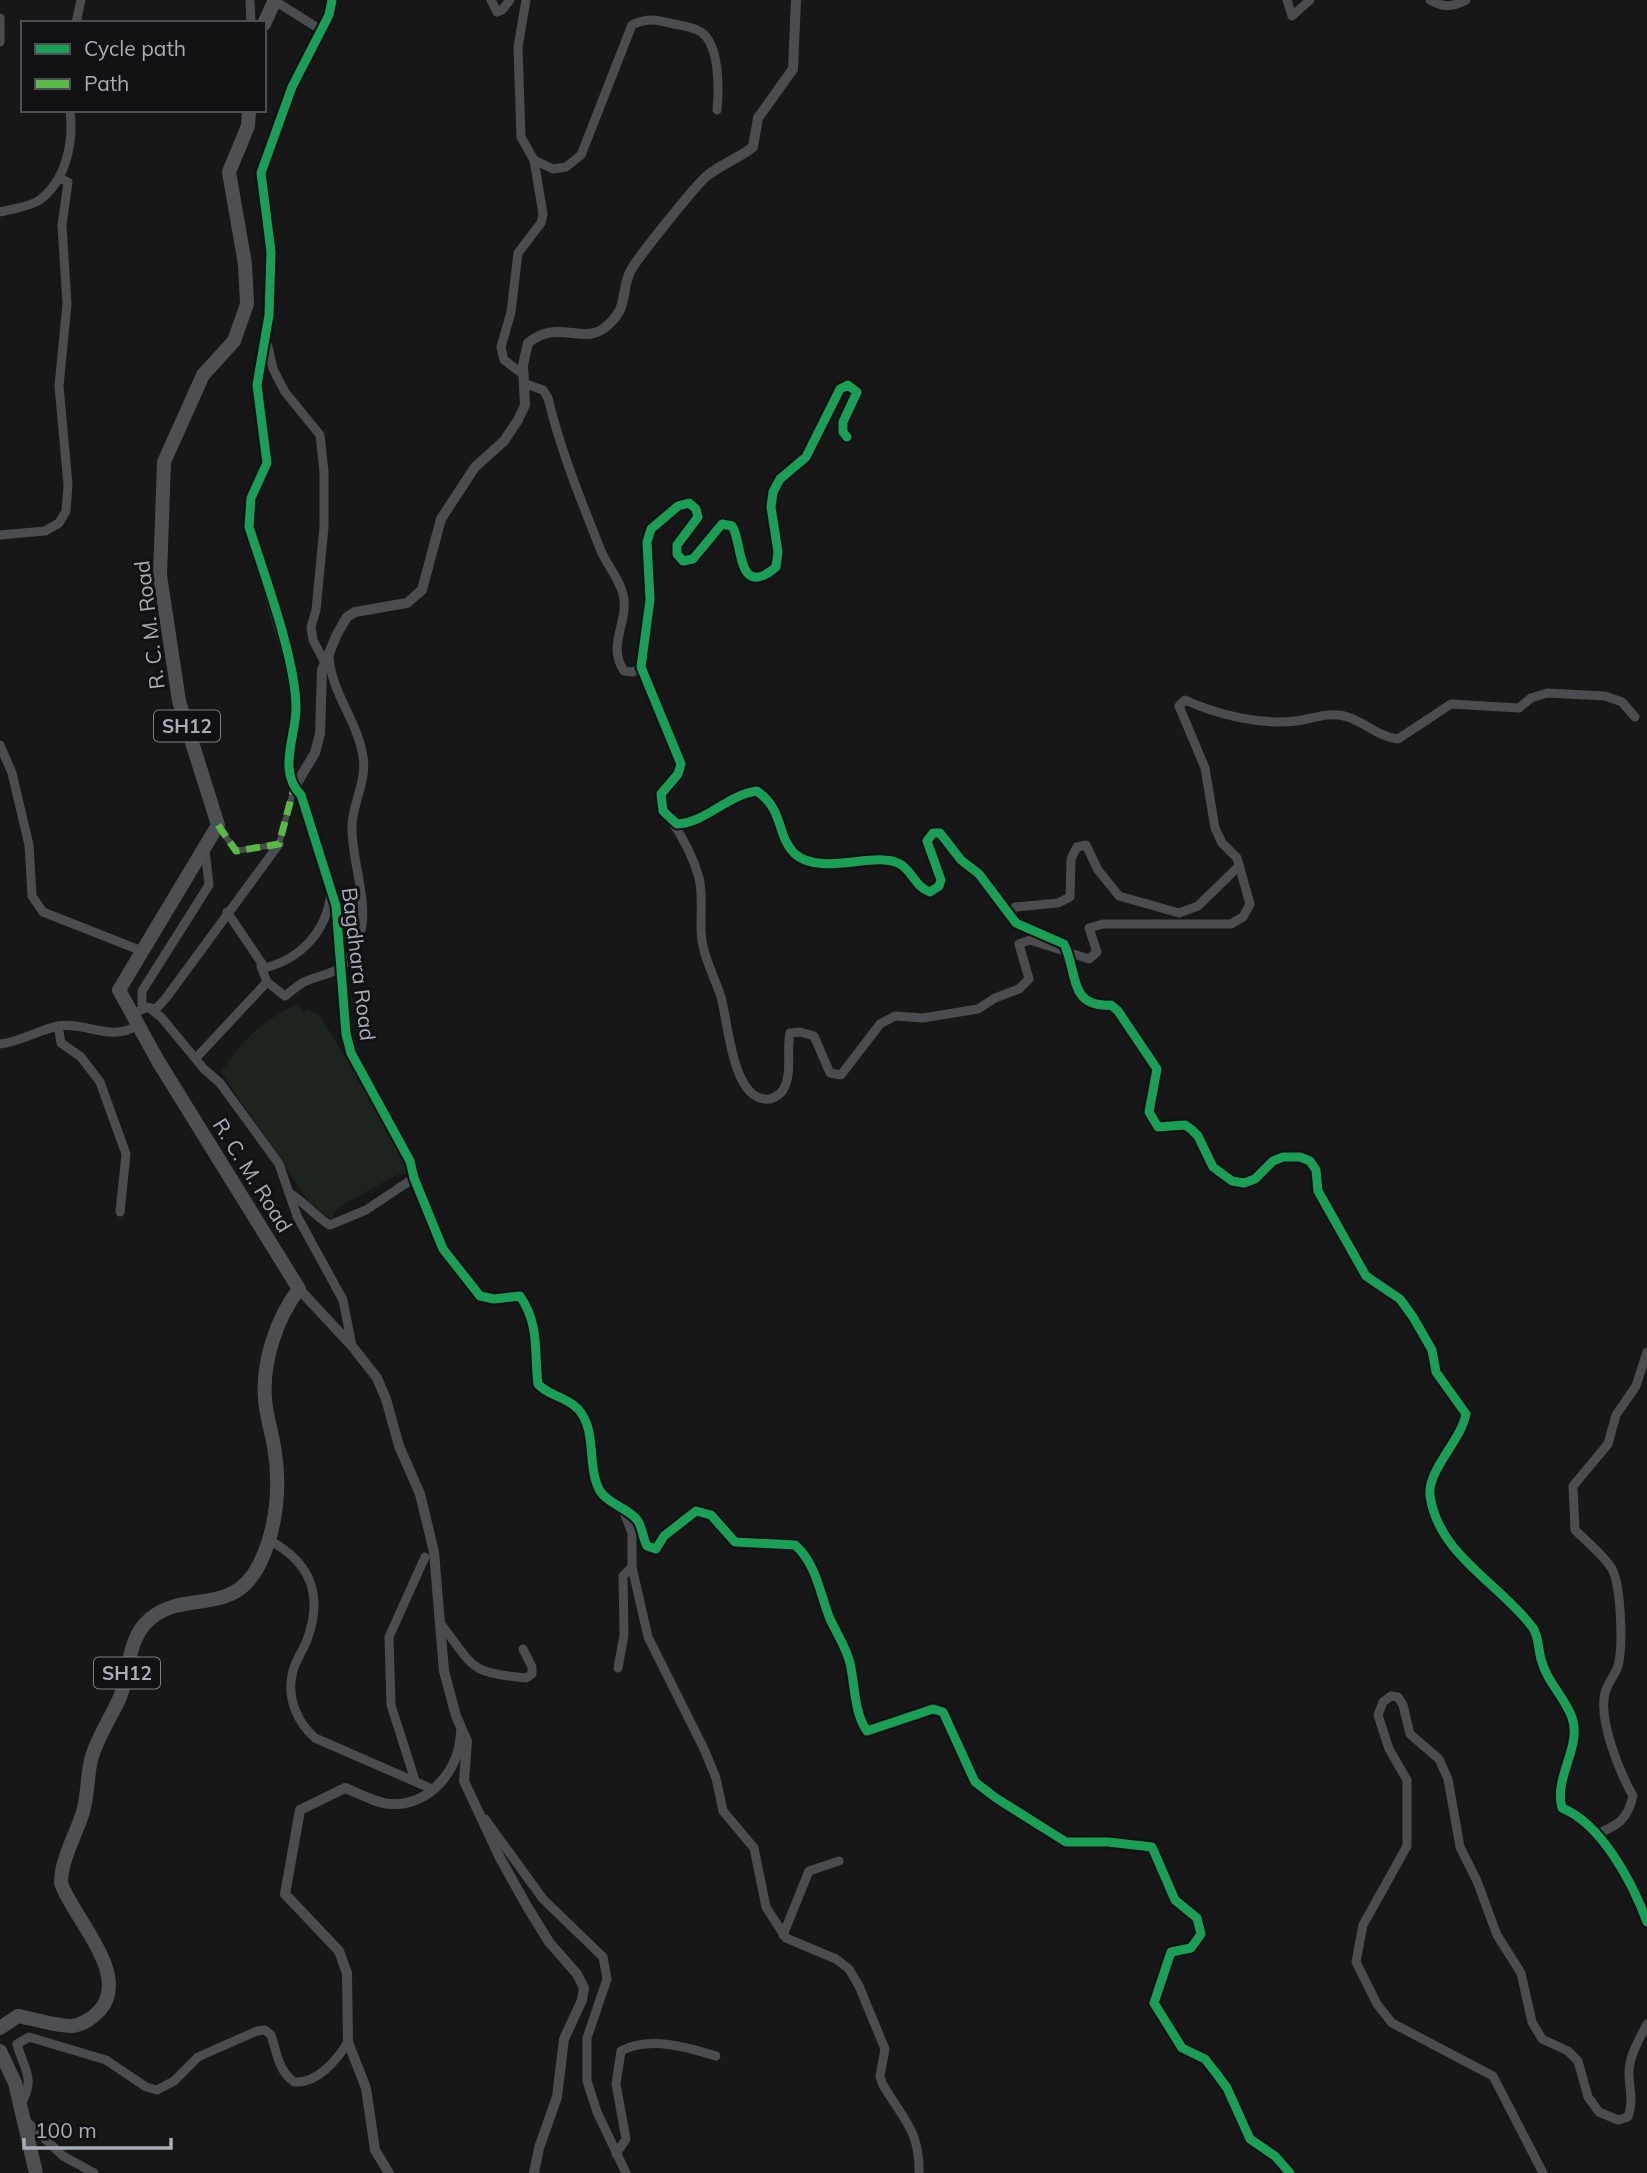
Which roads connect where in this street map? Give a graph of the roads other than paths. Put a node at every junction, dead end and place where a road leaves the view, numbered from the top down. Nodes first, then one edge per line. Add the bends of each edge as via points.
1 (81, 0) edge
2 (250, 0) edge
3 (332, 0) edge
4 (491, 0) edge
5 (510, 0) edge
6 (526, 0) edge
7 (796, 0) edge
8 (1287, 0) edge
9 (1310, 0) edge
10 (1430, 0) edge
11 (1466, 0) edge
12 (275, 1) edge
13 (0, 18) edge
14 (76, 21) edge
15 (251, 21) edge
16 (265, 21) edge
17 (321, 30) junction
18 (0, 41) edge
19 (718, 110) dead end
20 (70, 112) edge
21 (249, 112) edge
22 (534, 160) junction
23 (59, 178) junction
24 (0, 212) edge
25 (267, 338) junction
26 (525, 379) junction
27 (847, 437) dead end
28 (0, 535) edge
29 (327, 658) junction
30 (640, 667) junction
31 (1635, 717) dead end
32 (0, 745) edge
33 (294, 788) junction
34 (670, 819) junction
35 (219, 825) junction
36 (279, 845) junction
37 (205, 848) junction
38 (1239, 866) junction
39 (331, 887) junction
40 (226, 912) junction
41 (1010, 915) junction
42 (142, 951) junction
43 (1068, 951) junction
44 (261, 965) junction
45 (343, 967) junction
46 (267, 982) junction
47 (140, 1014) junction
48 (58, 1026) junction
49 (0, 1044) edge
50 (196, 1058) junction
51 (414, 1178) junction
52 (289, 1193) junction
53 (120, 1212) dead end
54 (299, 1289) junction
55 (352, 1346) junction
56 (1647, 1352) edge
57 (623, 1510) junction
58 (269, 1540) junction
59 (425, 1557) dead end
60 (632, 1567) junction
61 (439, 1622) junction
62 (523, 1649) dead end
63 (618, 1668) dead end
64 (462, 1726) junction
65 (415, 1780) junction
66 (432, 1789) junction
67 (474, 1804) junction
68 (1595, 1835) junction
69 (839, 1861) dead end
70 (1647, 1922) edge
71 (783, 1935) junction
72 (1647, 2024) edge
73 (0, 2028) edge
74 (1644, 2033) edge
75 (348, 2042) junction
76 (0, 2051) edge
77 (716, 2056) dead end
78 (22, 2111) junction
79 (616, 2154) junction
80 (36, 2173) edge
81 (94, 2173) edge
82 (389, 2173) edge
83 (534, 2173) edge
84 (626, 2173) edge
85 (919, 2173) edge
86 (1290, 2173) edge
87 (1543, 2173) edge

1 - 14 street
2 - 15 street
3 - 17 street
4 - 5 street via 497,12
6 - 22 street via 518,47 520,125 521,138
7 - 26 street via 793,69 758,118 753,147 707,176 640,257 629,273 625,303 605,328 592,334 547,331 528,343
8 - 9 street via 1292,16
10 - 11 street via 1451,6
12 - 16 main road
12 - 17 street
13 - 18 street
17 - 25 street via 292,87 261,173 271,252
19 - 22 street via 719,77 708,39 693,28 642,20 632,25 575,163 553,169
20 - 23 street via 71,139
21 - 35 main road, R. C. M. Road / SH12 via 248,126 229,172 247,304 234,341 203,374 164,462 160,575 169,638 179,701
22 - 26 street via 543,214 518,253 511,312 501,347 504,360
23 - 24 street via 35,202
23 - 28 street via 68,182 62,225 67,304 59,386 66,511 59,523 45,531
25 - 29 street via 285,392 320,435 324,527 311,627 313,640
25 - 33 street via 257,385 267,463 251,498 249,527 287,656 296,705 289,752
26 - 29 street via 525,405 518,421 475,467 441,519 422,590 407,603 347,617
26 - 30 street via 548,398 564,462 622,591 625,606 618,662 624,671
27 - 30 street via 843,422 856,392 848,385 840,389 806,457 780,479 773,492 778,552 776,567 766,576 744,570 738,558 738,535 732,526 722,524 693,559 683,561 677,545 698,517 689,503 678,506 651,529 647,542 650,600
29 - 33 street via 320,687 320,734 315,753
29 - 45 street via 364,759 352,823 364,920 359,944
30 - 34 street via 681,764 661,794 663,811
31 - 38 street via 1622,702 1605,696 1547,693 1519,708 1451,704 1398,739 1381,737 1347,716 1264,721 1185,700 1179,706 1205,768 1215,828
32 - 42 street via 12,773 29,845 32,896 43,912
33 - 36 street
33 - 39 street, Bagdhara Road via 301,795
34 - 41 street via 689,823 757,791 772,803 796,855 820,863 899,862 930,892 941,880 927,841 933,833 940,833
34 - 43 street via 693,857 700,881 702,941 720,994 730,1048 745,1084 759,1099 782,1093 788,1076 790,1033 814,1036 830,1073 841,1074 880,1024 895,1016 952,1016 1019,989 1029,979 1019,944 1030,940
35 - 36 street via 236,851
35 - 37 main road, R. C. M. Road
36 - 40 street
37 - 42 main road, R. C. M. Road
37 - 47 street via 209,885 142,991
38 - 41 street via 1198,906 1178,914 1119,896 1098,870 1086,845 1077,847 1071,859 1070,897 1058,903 1015,906
38 - 43 street via 1251,904 1244,917 1231,924 1103,924 1089,928 1097,952 1089,958
39 - 44 street via 328,915 318,934 281,964
39 - 45 street, Bagdhara Road
40 - 44 street
40 - 47 street via 166,998 156,1009
41 - 43 street via 1016,923 1058,940
42 - 47 main road, R. C. M. Road via 119,990
43 - 68 street via 1075,984 1086,1001 1118,1010 1151,1056 1157,1080 1149,1112 1158,1127 1185,1125 1191,1129 1213,1167 1232,1181 1255,1179 1283,1157 1310,1161 1318,1191 1366,1276 1400,1300 1413,1317 1432,1350 1436,1372 1465,1414 1463,1430 1440,1464 1430,1495 1439,1526 1459,1556 1535,1631 1550,1683 1572,1715 1574,1732 1558,1795 1562,1808 1576,1813
44 - 46 street
45 - 46 street via 302,983 285,996
45 - 51 street, Bagdhara Road via 351,1053 411,1161
46 - 50 street
47 - 48 street via 125,1032
47 - 50 street via 161,1017
47 - 54 main road, R. C. M. Road
48 - 49 street
48 - 53 street via 61,1043 81,1057 100,1082 126,1154
50 - 52 street via 250,1121 279,1164
51 - 52 street via 375,1204 330,1225
51 - 57 street, Bagdhara Road via 443,1250 480,1296 520,1296 530,1311 538,1343 538,1384 580,1411 601,1492
52 - 55 street via 343,1300
54 - 55 street
54 - 58 main road, SH12 via 281,1316 265,1383 277,1480
55 - 61 street via 379,1382 420,1494 434,1552
56 - 68 street via 1636,1386 1616,1415 1608,1444 1573,1486 1575,1530 1612,1569 1623,1645 1604,1706 1619,1773 1633,1796 1628,1814
57 - 60 street via 632,1533
57 - 86 street via 639,1521 647,1546 656,1549 664,1536 696,1511 711,1515 735,1542 795,1545 814,1571 843,1640 859,1721 867,1731 933,1709 943,1713 975,1782 996,1798 1066,1842 1152,1847 1175,1900 1197,1918 1201,1934 1192,1948 1171,1952 1154,2003 1182,2048 1205,2059 1227,2088 1250,2139
58 - 65 street via 300,1561 313,1592 312,1626 291,1676 296,1716 302,1726 315,1738
58 - 73 main road, SH12 via 259,1566 234,1594 165,1610 147,1621 135,1642 120,1697 97,1742 84,1809 61,1871 61,1883 106,1965 109,1989 103,2007 80,2024 52,2024 18,2016
59 - 65 street via 389,1637 391,1705
60 - 63 street via 623,1576 624,1635
60 - 71 street via 652,1648 704,1749 723,1811 754,1847 766,1907
61 - 62 street via 482,1672 526,1678 532,1667
61 - 64 street via 444,1671
64 - 66 street via 456,1759 447,1776
64 - 67 street via 467,1741 464,1780
65 - 66 street
66 - 75 street via 418,1801 391,1804 345,1788 300,1810 285,1894 339,1951 346,1973
67 - 79 street via 543,1899 603,1957 607,1979 587,2038 587,2081
67 - 83 street via 535,1920 584,1988 564,2039 557,2097
68 - 70 street via 1628,1877
69 - 71 street via 809,1871
71 - 85 street via 849,1969 885,2049 880,2076 909,2124 919,2154
72 - 74 street
74 - 87 street via 1629,2072 1632,2106 1628,2117 1608,2118 1588,2097 1578,2061 1542,2039 1532,2022 1521,1973 1497,1935 1460,1847 1448,1779 1439,1759 1410,1734 1398,1697 1383,1702 1378,1715 1381,1728 1407,1780 1406,1846 1363,1925 1356,1962 1392,2023 1493,2076
75 - 78 street via 329,2067 294,2082 278,2061 271,2035 257,2031 198,2057 174,2081 157,2090 106,2060 29,2037 17,2044 29,2078
75 - 82 street via 366,2088 375,2150
76 - 78 main road
77 - 79 street via 685,2046 632,2045 621,2051 615,2084 626,2139
78 - 80 main road
78 - 81 street via 64,2156
79 - 84 street

